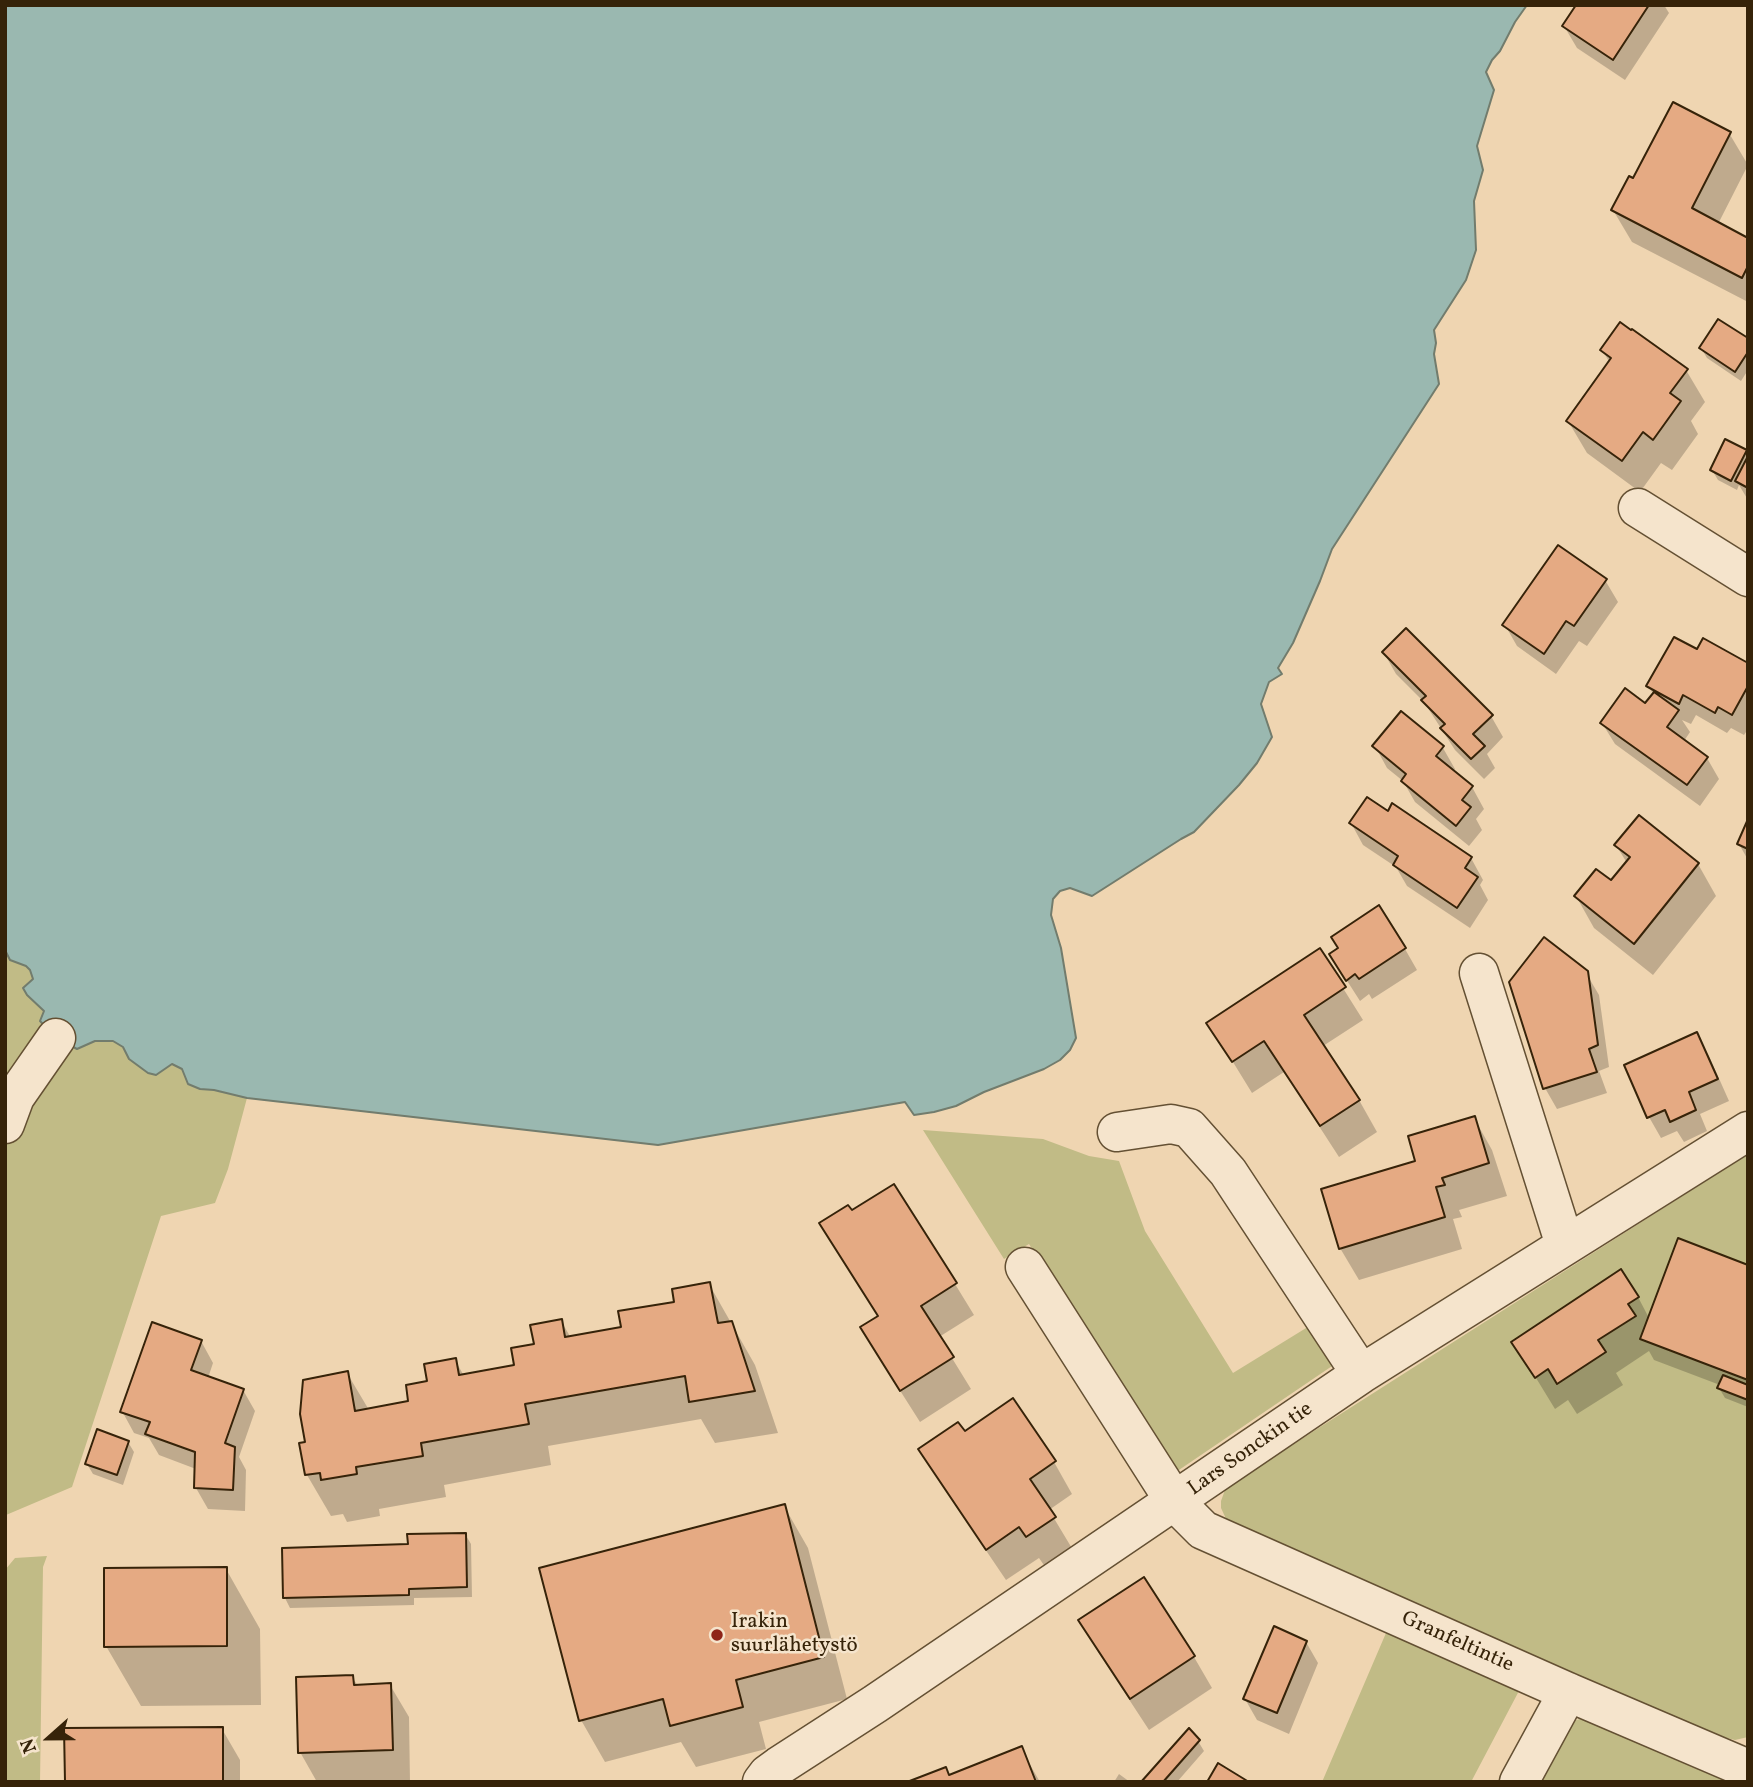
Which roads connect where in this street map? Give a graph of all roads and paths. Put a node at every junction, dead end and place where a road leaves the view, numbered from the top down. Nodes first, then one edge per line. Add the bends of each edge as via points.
1 (1638, 508) dead end
2 (1748, 577) edge
3 (1479, 973) dead end
4 (55, 1038) dead end
5 (5, 1124) edge
6 (1748, 1131) edge
7 (1117, 1132) dead end
8 (1565, 1245) junction
9 (1025, 1267) dead end
10 (1362, 1374) junction
11 (1175, 1502) junction
12 (1568, 1692) junction
13 (1748, 1769) edge
14 (762, 1782) edge
15 (1519, 1782) edge

1 - 2 street
3 - 8 street
4 - 5 street via 15,1097
6 - 8 street, Lars Sonckin tie
7 - 10 street via 1171,1124 1189,1128 1228,1172
8 - 10 street, Lars Sonckin tie
9 - 11 street, Granfeltintie
10 - 11 street, Lars Sonckin tie
11 - 12 street, Granfeltintie via 1203,1530
11 - 14 street, Lars Sonckin tie via 779,1766
12 - 13 street, Granfeltintie
12 - 15 street

